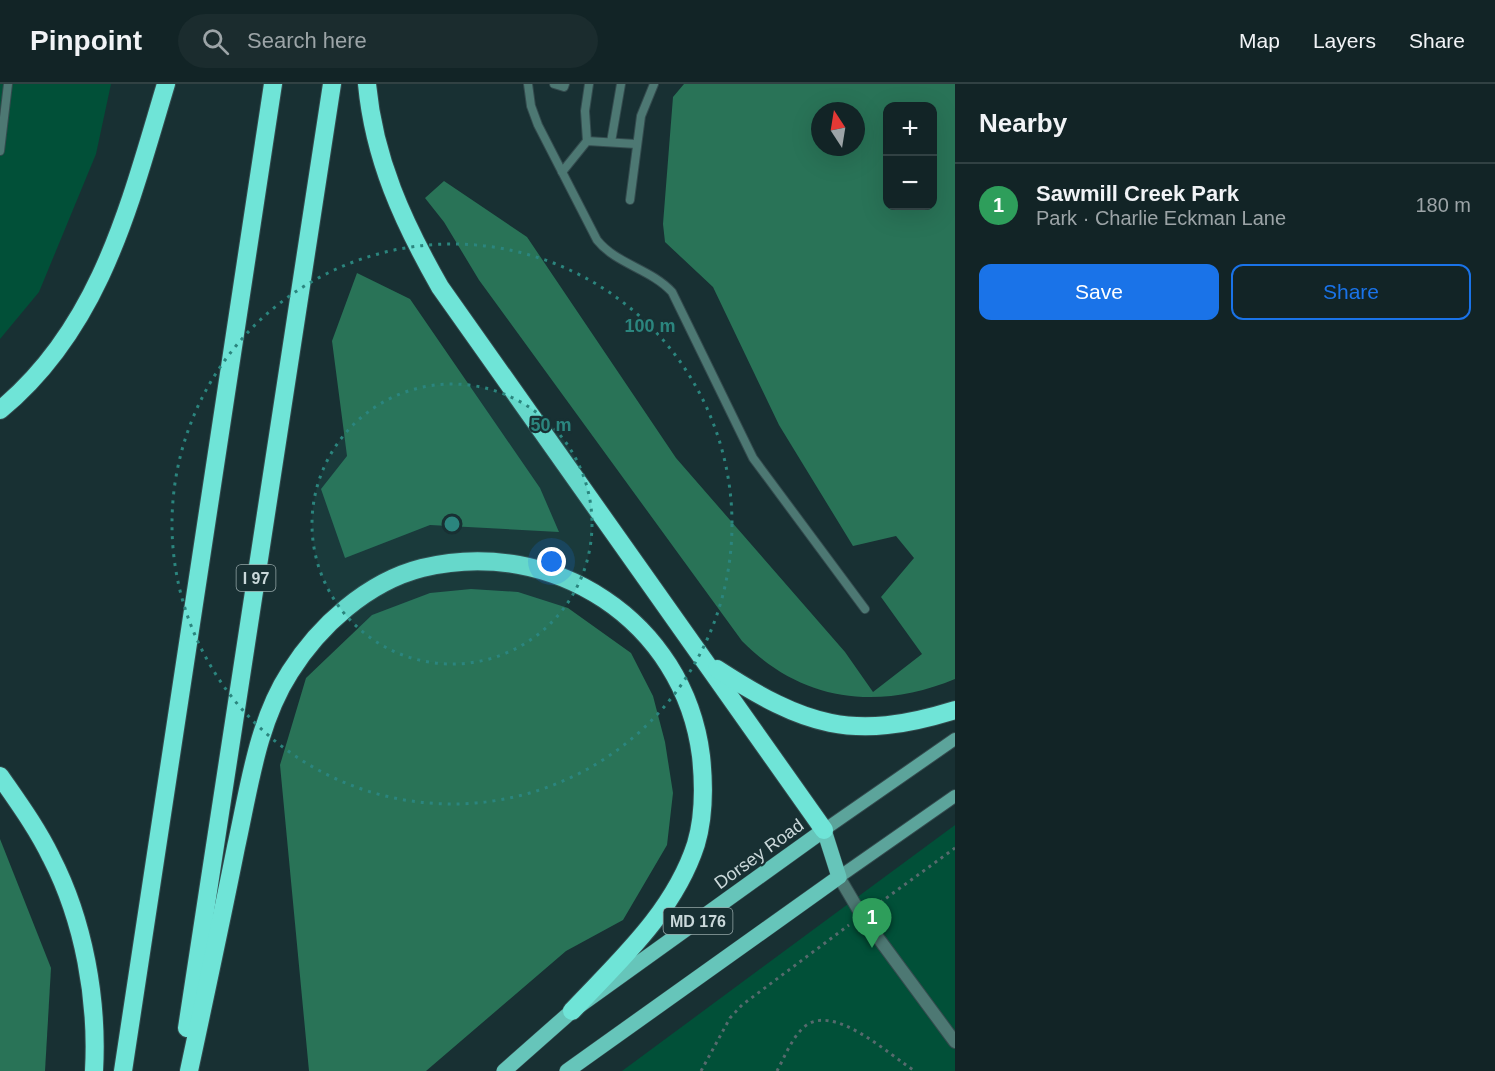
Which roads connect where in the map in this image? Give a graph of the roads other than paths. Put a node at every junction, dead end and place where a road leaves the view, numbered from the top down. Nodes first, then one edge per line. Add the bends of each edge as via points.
1 (8, 84) edge
2 (166, 84) edge
3 (273, 84) edge
4 (332, 84) edge
5 (367, 84) edge
6 (528, 84) edge
7 (554, 84) edge
8 (565, 84) edge
9 (589, 84) edge
10 (621, 84) edge
11 (654, 84) edge
12 (587, 141) junction
13 (611, 142) junction
14 (636, 144) junction
15 (0, 151) edge
16 (562, 172) junction
17 (630, 200) dead end
18 (0, 410) edge
19 (865, 609) dead end
20 (709, 664) junction
21 (955, 710) edge
22 (955, 739) edge
23 (0, 776) edge
24 (955, 796) edge
25 (824, 830) junction
26 (839, 877) junction
27 (572, 1011) junction
28 (955, 1042) edge
29 (94, 1071) edge
30 (123, 1071) edge
31 (180, 1071) edge
32 (189, 1071) edge
33 (504, 1071) edge
34 (567, 1071) edge

1 - 15 lane
2 - 18 highway via 120,234 80,319 50,358
3 - 30 highway
4 - 31 highway, I 97
5 - 20 highway via 385,172 415,244 440,286
6 - 16 lane via 534,116
7 - 8 lane
9 - 12 lane via 585,111
10 - 13 lane
11 - 14 lane via 641,116
12 - 13 lane
12 - 16 lane
13 - 14 lane
14 - 17 lane
16 - 19 lane via 601,245 660,280 672,292 753,458
20 - 21 highway via 797,715 831,723 891,725
20 - 25 highway
22 - 25 main road, Dorsey Road / MD 176
23 - 29 highway via 52,858 73,912 86,959 92,1002
24 - 26 main road, MD 176
25 - 26 main road
25 - 27 main road, Dorsey Road / MD 176
26 - 28 street via 862,916
26 - 34 main road, MD 176
27 - 32 highway via 644,935 668,903 683,873 696,844 701,813 698,737 688,701 669,666 646,634 617,607 581,585 543,570 498,562 459,562 420,569 386,582 356,601 308,644 287,676 257,751
27 - 33 main road, Dorsey Road / MD 176

